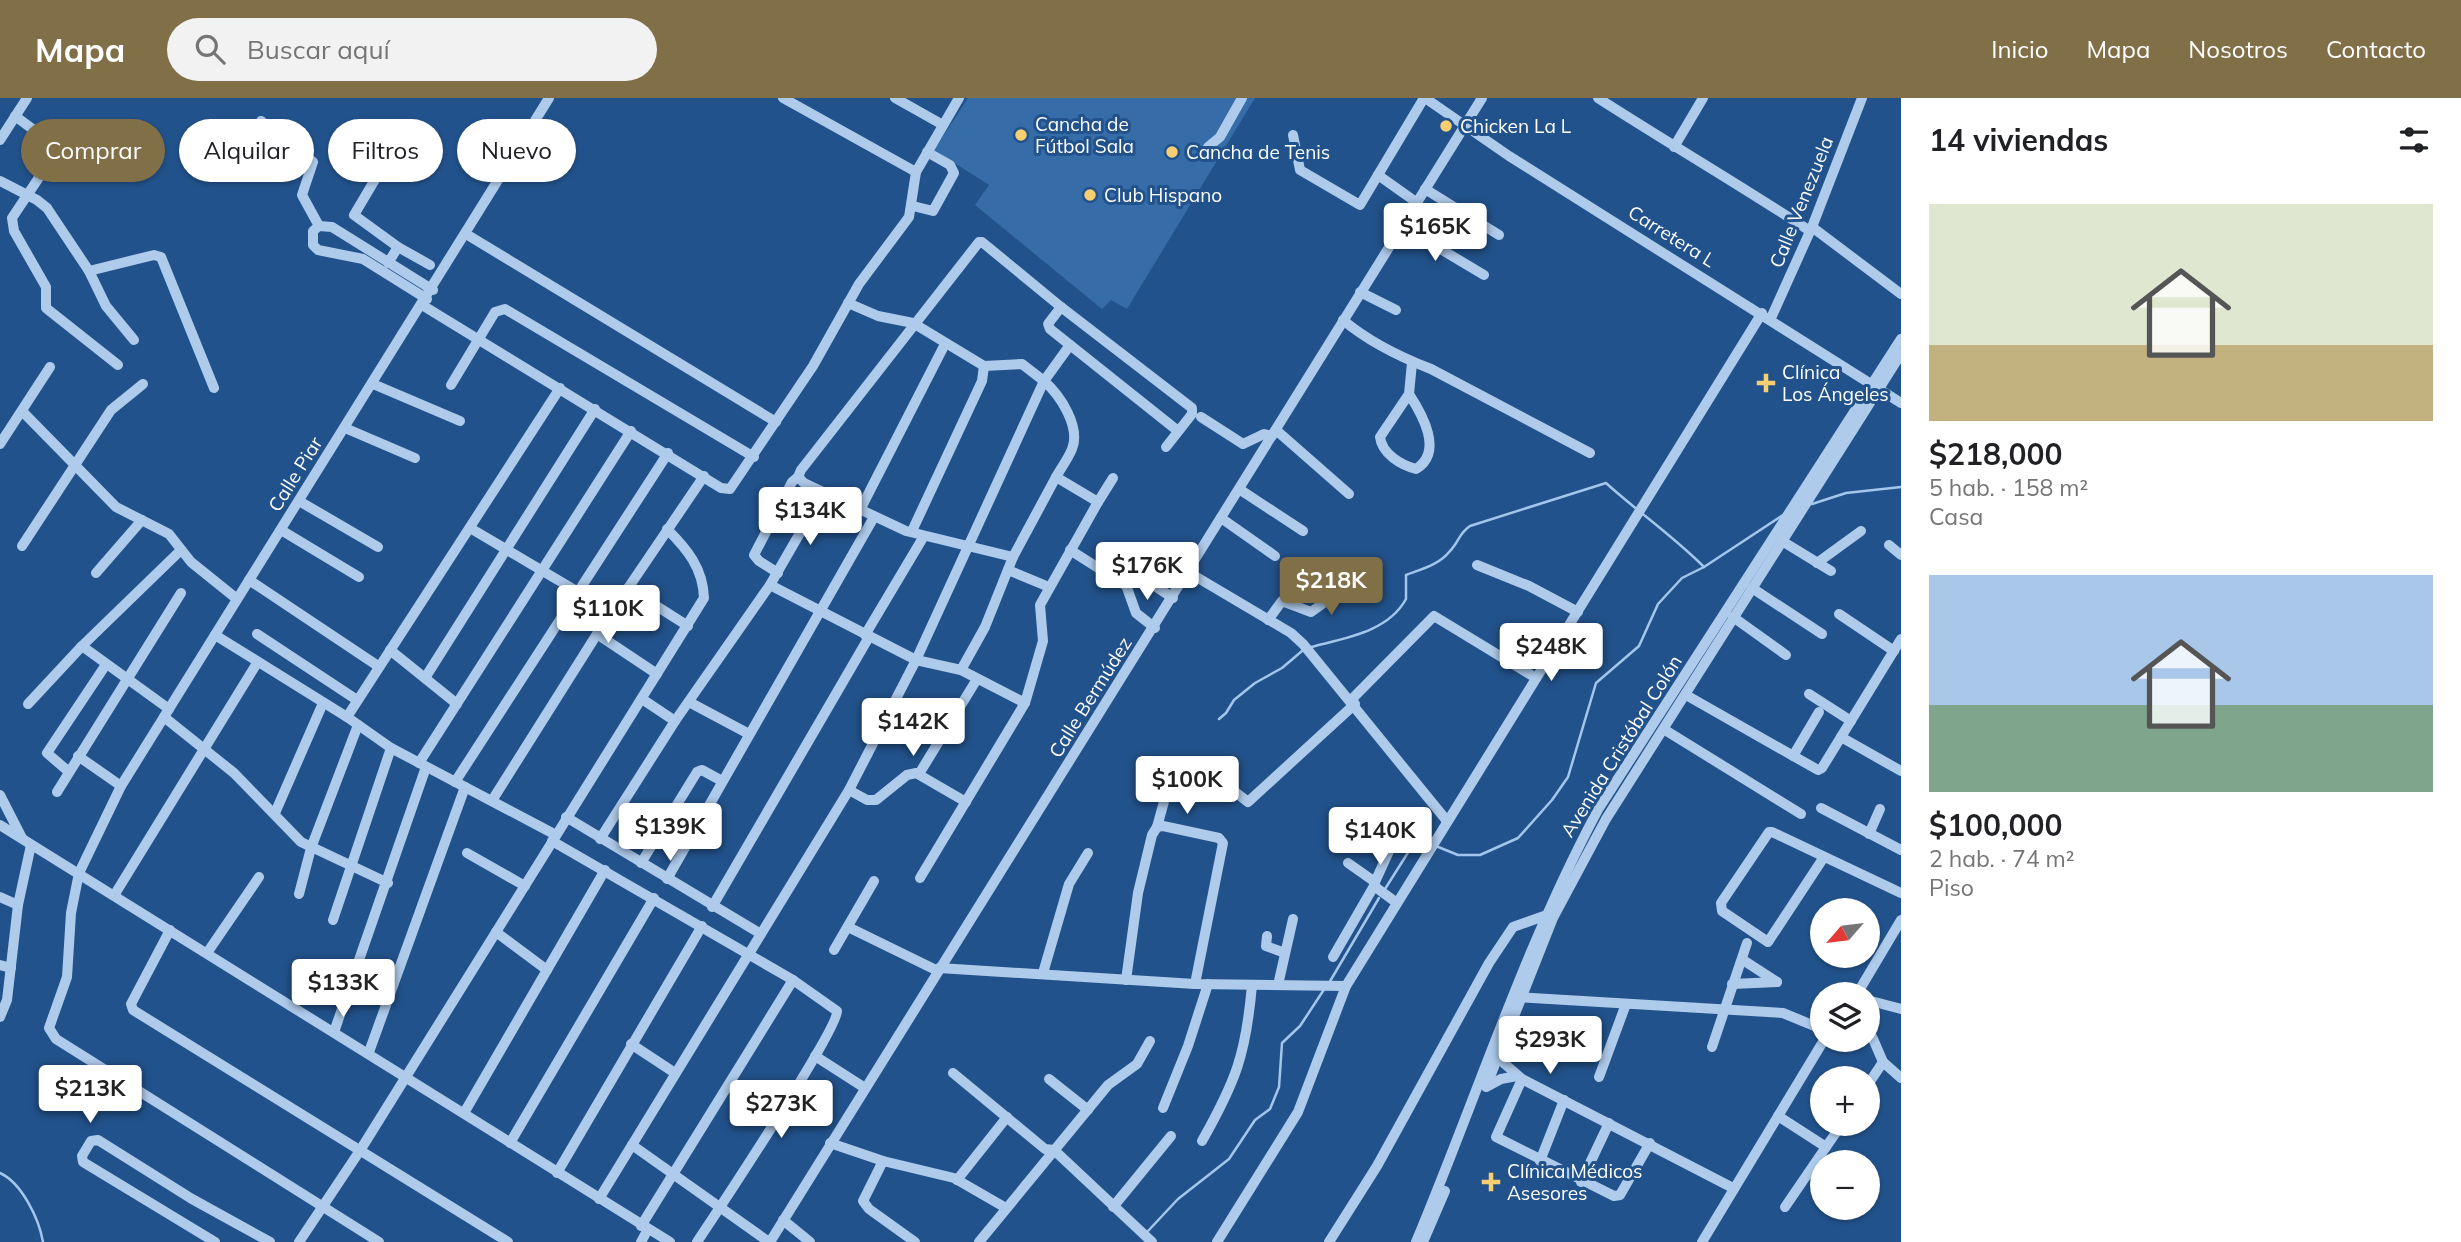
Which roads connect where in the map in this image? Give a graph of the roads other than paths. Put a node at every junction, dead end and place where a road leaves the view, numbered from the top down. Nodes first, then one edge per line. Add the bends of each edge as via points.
1 (27, 98) edge
2 (549, 98) edge
3 (783, 98) edge
4 (895, 98) edge
5 (959, 98) edge
6 (1242, 98) edge
7 (1424, 98) edge
8 (1482, 98) edge
9 (1598, 98) edge
10 (1703, 98) edge
11 (1862, 98) edge
12 (15, 116) junction
13 (1465, 124) junction
14 (943, 125) junction
15 (1293, 135) dead end
16 (0, 140) edge
17 (1674, 147) junction
18 (1208, 148) dead end
19 (927, 152) junction
20 (916, 172) junction
21 (1378, 175) junction
22 (0, 181) edge
23 (306, 182) edge
24 (374, 182) edge
25 (1425, 188) junction
26 (25, 195) junction
27 (1416, 202) junction
28 (913, 206) junction
29 (319, 226) junction
30 (1402, 226) junction
31 (1811, 229) junction
32 (466, 234) junction
33 (1499, 235) dead end
34 (398, 247) junction
35 (388, 262) junction
36 (430, 265) dead end
37 (89, 271) junction
38 (1484, 275) dead end
39 (1360, 292) junction
40 (1901, 294) edge
41 (427, 298) junction
42 (848, 303) junction
43 (1060, 307) junction
44 (1396, 310) dead end
45 (1767, 315) junction
46 (1343, 320) junction
47 (913, 323) junction
48 (476, 338) junction
49 (1901, 339) edge
50 (134, 340) dead end
51 (945, 344) junction
52 (1070, 345) junction
53 (1901, 354) edge
54 (1412, 363) junction
55 (118, 366) dead end
56 (984, 366) junction
57 (50, 367) dead end
58 (1044, 381) junction
59 (143, 384) dead end
60 (373, 384) junction
61 (451, 385) dead end
62 (1876, 387) junction
63 (214, 388) dead end
64 (560, 388) junction
65 (1409, 394) junction
66 (1901, 402) edge
67 (595, 409) junction
68 (22, 411) junction
69 (1200, 417) dead end
70 (460, 421) dead end
71 (776, 422) junction
72 (345, 428) junction
73 (631, 431) junction
74 (1178, 431) junction
75 (1274, 433) junction
76 (0, 444) edge
77 (1166, 447) dead end
78 (668, 453) junction
79 (1590, 453) dead end
80 (754, 457) junction
81 (415, 458) dead end
82 (75, 466) junction
83 (704, 476) junction
84 (798, 477) junction
85 (1056, 477) junction
86 (1113, 478) dead end
87 (1239, 488) junction
88 (823, 493) junction
89 (1349, 494) dead end
90 (299, 501) junction
91 (1098, 502) junction
92 (860, 510) junction
93 (874, 517) junction
94 (1221, 517) junction
95 (1790, 519) junction
96 (142, 520) junction
97 (470, 528) junction
98 (667, 529) junction
99 (281, 530) junction
100 (912, 531) junction
101 (1303, 531) dead end
102 (1861, 531) dead end
103 (924, 536) junction
104 (1782, 541) junction
105 (967, 544) junction
106 (1889, 545) dead end
107 (22, 546) dead end
108 (378, 547) dead end
109 (181, 550) junction
110 (506, 550) junction
111 (1070, 550) junction
112 (1901, 555) edge
113 (1275, 556) dead end
114 (1013, 557) junction
115 (1817, 563) junction
116 (1477, 565) dead end
117 (1371, 569) dead end
118 (542, 570) junction
119 (1008, 570) junction
120 (1831, 571) dead end
121 (1188, 572) junction
122 (96, 573) dead end
123 (778, 573) junction
124 (359, 576) dead end
125 (249, 580) junction
126 (770, 585) junction
127 (1126, 585) junction
128 (1049, 587) junction
129 (628, 588) junction
130 (1752, 588) junction
131 (577, 591) junction
132 (181, 593) dead end
133 (1173, 598) junction
134 (237, 599) junction
135 (819, 611) junction
136 (611, 612) junction
137 (1578, 612) junction
138 (1839, 614) dead end
139 (1733, 617) junction
140 (1272, 622) junction
141 (688, 626) junction
142 (1155, 628) junction
143 (257, 634) dead end
144 (597, 634) junction
145 (1822, 634) dead end
146 (215, 635) junction
147 (867, 636) junction
148 (1901, 639) edge
149 (82, 646) junction
150 (390, 650) junction
151 (1894, 651) junction
152 (1786, 655) dead end
153 (916, 660) junction
154 (257, 663) junction
155 (106, 666) junction
156 (379, 666) junction
157 (961, 670) junction
158 (657, 674) junction
159 (425, 678) junction
160 (1536, 678) junction
161 (977, 679) junction
162 (126, 680) junction
163 (1809, 694) dead end
164 (1686, 695) junction
165 (642, 699) junction
166 (357, 700) junction
167 (689, 702) junction
168 (1353, 702) junction
169 (323, 703) junction
170 (1025, 703) junction
171 (28, 704) dead end
172 (457, 704) junction
173 (1819, 712) dead end
174 (167, 713) junction
175 (347, 717) junction
176 (675, 721) junction
177 (1851, 721) junction
178 (358, 725) junction
179 (1665, 730) junction
180 (749, 734) junction
181 (1842, 737) junction
182 (205, 748) junction
183 (391, 748) junction
184 (78, 756) junction
185 (1793, 757) junction
186 (1198, 762) dead end
187 (423, 765) junction
188 (1901, 771) edge
189 (69, 772) junction
190 (919, 774) junction
191 (722, 781) junction
192 (455, 782) junction
193 (121, 786) junction
194 (465, 787) junction
195 (1168, 787) dead end
196 (849, 790) junction
197 (57, 792) dead end
198 (0, 795) edge
199 (493, 799) junction
200 (966, 802) junction
201 (1821, 808) dead end
202 (1880, 809) dead end
203 (275, 813) junction
204 (1801, 814) dead end
205 (566, 817) junction
206 (1447, 821) junction
207 (1380, 822) dead end
208 (1, 826) edge
209 (1157, 827) junction
210 (1869, 834) junction
211 (554, 838) junction
212 (600, 839) junction
213 (27, 842) junction
214 (311, 848) junction
215 (1901, 850) edge
216 (467, 853) dead end
217 (1087, 853) dead end
218 (1824, 858) junction
219 (641, 863) junction
220 (1348, 863) dead end
221 (351, 866) junction
222 (605, 870) junction
223 (79, 873) junction
224 (259, 877) dead end
225 (920, 878) dead end
226 (667, 879) junction
227 (874, 881) dead end
228 (388, 883) junction
229 (1375, 884) junction
230 (525, 886) junction
231 (1901, 893) edge
232 (115, 894) junction
233 (299, 894) dead end
234 (0, 897) edge
235 (654, 898) junction
236 (1397, 903) junction
237 (18, 905) junction
238 (712, 907) junction
239 (1544, 916) junction
240 (1293, 919) dead end
241 (333, 920) dead end
242 (1901, 920) edge
243 (702, 926) junction
244 (848, 927) junction
245 (170, 930) junction
246 (496, 932) junction
247 (761, 934) junction
248 (1267, 936) dead end
249 (1747, 943) dead end
250 (834, 950) dead end
251 (207, 953) junction
252 (1285, 953) junction
253 (748, 955) junction
254 (1333, 957) dead end
255 (1743, 960) junction
256 (5, 966) edge
257 (938, 969) junction
258 (547, 970) junction
259 (1043, 973) junction
260 (793, 980) junction
261 (1126, 980) junction
262 (1864, 982) edge
263 (1195, 984) junction
264 (1208, 984) junction
265 (1732, 984) junction
266 (1252, 985) junction
267 (1278, 985) junction
268 (1346, 986) junction
269 (1516, 998) junction
270 (1880, 1003) edge
271 (1626, 1004) junction
272 (1725, 1009) junction
273 (1901, 1009) edge
274 (0, 1017) edge
275 (1810, 1024) edge
276 (334, 1032) junction
277 (1150, 1041) dead end
278 (631, 1044) junction
279 (1712, 1047) dead end
280 (369, 1052) junction
281 (1817, 1052) edge
282 (1879, 1052) edge
283 (815, 1056) junction
284 (1498, 1058) junction
285 (1883, 1062) junction
286 (1880, 1066) edge
287 (675, 1073) junction
288 (953, 1073) dead end
289 (405, 1076) junction
290 (1519, 1077) junction
291 (1599, 1077) dead end
292 (1901, 1078) edge
293 (1049, 1079) dead end
294 (1486, 1087) junction
295 (865, 1088) junction
296 (1564, 1101) junction
297 (1163, 1108) dead end
298 (1088, 1110) junction
299 (464, 1113) junction
300 (1778, 1116) junction
301 (1007, 1117) junction
302 (1609, 1123) junction
303 (1171, 1136) dead end
304 (1834, 1136) edge
305 (1202, 1141) dead end
306 (510, 1143) junction
307 (830, 1143) junction
308 (1650, 1143) junction
309 (632, 1145) junction
310 (1826, 1147) junction
311 (361, 1149) junction
312 (1054, 1150) junction
313 (883, 1161) junction
314 (1540, 1161) junction
315 (557, 1173) junction
316 (675, 1174) junction
317 (957, 1180) junction
318 (1581, 1181) junction
319 (1732, 1188) junction
320 (599, 1199) junction
321 (321, 1207) junction
322 (720, 1207) junction
323 (1113, 1207) junction
324 (1785, 1207) dead end
325 (1006, 1208) junction
326 (783, 1220) junction
327 (645, 1228) junction
328 (215, 1242) edge
329 (270, 1242) edge
330 (299, 1242) edge
331 (379, 1242) edge
332 (508, 1242) edge
333 (640, 1242) edge
334 (670, 1242) edge
335 (697, 1242) edge
336 (769, 1242) edge
337 (810, 1242) edge
338 (915, 1242) edge
339 (979, 1242) edge
340 (1152, 1242) edge
341 (1217, 1242) edge
342 (1329, 1242) edge
343 (1416, 1242) edge
344 (1423, 1242) edge
345 (1702, 1242) edge

1 - 12 street
2 - 32 street, Calle Piar
3 - 20 street
4 - 14 street
5 - 14 street
6 - 18 street via 1220,137
7 - 13 street, Carretera L
7 - 21 street
8 - 13 street, Calle Bermúdez
9 - 17 street
10 - 17 street
11 - 31 street, Calle Venezuela
12 - 16 street
12 - 26 street via 54,145 56,152
13 - 25 street, Calle Bermúdez
13 - 45 street, Carretera L via 1509,156
14 - 19 street
15 - 21 street via 1300,170 1354,204 1365,200
17 - 31 street
19 - 20 street
19 - 28 street via 950,165 954,173 933,211
20 - 28 street
21 - 27 street
22 - 26 street
23 - 29 street via 302,195
24 - 34 street via 354,215
25 - 27 street, Calle Bermúdez
25 - 33 street
26 - 37 street via 47,208
26 - 55 street via 12,223 46,287 46,308
27 - 30 street, Calle Bermúdez
28 - 42 street
29 - 35 street via 332,227
29 - 41 street via 312,239 318,250 363,258
30 - 38 street
30 - 39 street, Calle Bermúdez
31 - 40 street
31 - 45 street, Calle Venezuela
32 - 41 street, Calle Piar
32 - 71 street
34 - 35 street
34 - 36 street
35 - 41 street
37 - 50 street via 106,306
37 - 63 street via 161,257
39 - 44 street
39 - 46 street, Calle Bermúdez
41 - 48 street
41 - 60 street, Calle Piar
42 - 47 street via 878,316
42 - 71 street
43 - 47 street via 980,242
43 - 52 street via 1048,327
43 - 74 street via 1192,408
45 - 62 street, Carretera L
45 - 137 street, Calle Venezuela
46 - 54 street
46 - 75 street, Calle Bermúdez
47 - 51 street
47 - 84 street
48 - 61 street
48 - 64 street
48 - 80 street via 495,312 508,310
49 - 62 street, Avenida Cristóbal Colón
51 - 56 street
51 - 92 street
52 - 58 street
52 - 74 street
53 - 62 street, Avenida Cristóbal Colón
54 - 65 street
54 - 79 street
56 - 58 street via 1022,365
56 - 100 street via 982,381
57 - 68 street
58 - 85 street via 1059,396 1074,439
58 - 105 street
59 - 82 street via 111,410
60 - 70 street
60 - 72 street, Calle Piar
62 - 66 street, Carretera L
62 - 95 street, Avenida Cristóbal Colón
64 - 67 street
64 - 97 street
65 - 65 street via 1381,433 1380,442 1394,459 1416,469 1431,450 1422,416
67 - 73 street
67 - 110 street
68 - 76 street
68 - 82 street
69 - 75 street via 1243,444
71 - 80 street
72 - 81 street
72 - 90 street, Calle Piar
73 - 78 street
73 - 118 street
74 - 77 street
75 - 87 street, Calle Bermúdez
75 - 89 street
78 - 83 street
78 - 131 street
80 - 83 street via 730,489
82 - 96 street via 116,507
82 - 107 street
83 - 98 street
84 - 88 street
84 - 123 street via 754,555
85 - 91 street
85 - 114 street
86 - 91 street
87 - 94 street, Calle Bermúdez
87 - 101 street
88 - 92 street
88 - 123 street
90 - 99 street, Calle Piar
90 - 108 street
91 - 111 street
92 - 93 street
93 - 100 street
93 - 135 street
94 - 113 street
94 - 121 street, Calle Bermúdez
95 - 104 street, Avenida Cristóbal Colón
95 - 239 street, Avenida Cristóbal Colón via 1599,808
96 - 109 street via 169,534
96 - 122 street
97 - 110 street
97 - 150 street
98 - 129 street
98 - 141 street via 693,558 704,586 704,597
99 - 124 street
99 - 125 street, Calle Piar
100 - 103 street
102 - 115 street
103 - 105 street
103 - 147 street
104 - 115 street
104 - 130 street, Avenida Cristóbal Colón
105 - 114 street
105 - 153 street
106 - 112 street
109 - 134 street
109 - 149 street
110 - 118 street
110 - 159 street
111 - 127 street
111 - 128 street
114 - 119 street
115 - 120 street
116 - 137 street
117 - 140 street via 1311,612 1284,601 1276,607 1280,617
118 - 131 street
118 - 172 street
119 - 128 street
119 - 157 street
121 - 133 street, Calle Bermúdez
121 - 140 street
123 - 126 street
125 - 134 street, Calle Piar
125 - 156 street
126 - 135 street
126 - 167 street
127 - 133 street via 1137,574
127 - 142 street via 1136,613
128 - 170 street via 1040,605 1043,641
129 - 136 street
129 - 141 street
130 - 139 street, Avenida Cristóbal Colón
130 - 145 street
131 - 136 street
131 - 192 street
132 - 162 street
133 - 142 street, Calle Bermúdez
134 - 146 street, Calle Piar
135 - 147 street
135 - 180 street
136 - 144 street
137 - 160 street, Calle Venezuela
138 - 151 street
139 - 152 street
139 - 164 street, Avenida Cristóbal Colón
140 - 168 street via 1303,644
141 - 158 street
142 - 257 street, Calle Bermúdez
143 - 166 street
144 - 158 street
144 - 199 street
146 - 154 street
146 - 174 street, Calle Piar
147 - 153 street
147 - 238 street
148 - 151 street
149 - 155 street
149 - 171 street
150 - 156 street
150 - 159 street
151 - 177 street
153 - 157 street
153 - 196 street
154 - 169 street
154 - 182 street
155 - 162 street
155 - 189 street via 47,753
156 - 166 street
157 - 161 street
158 - 165 street
159 - 172 street
160 - 168 street via 1434,616
160 - 206 street, Calle Venezuela
161 - 170 street
161 - 190 street
162 - 174 street
162 - 184 street
163 - 177 street
164 - 179 street, Avenida Cristóbal Colón
164 - 185 street
165 - 176 street
165 - 205 street
166 - 175 street
167 - 176 street
167 - 180 street
168 - 186 street via 1248,802
168 - 206 street
169 - 175 street
169 - 203 street
170 - 200 street
172 - 187 street
173 - 185 street
174 - 182 street
174 - 193 street, Calle Piar
175 - 178 street
176 - 212 street
177 - 181 street
178 - 183 street
178 - 214 street
179 - 204 street
179 - 269 street, Avenida Cristóbal Colón via 1606,819
180 - 191 street
181 - 185 street via 1822,768
181 - 188 street
182 - 203 street
182 - 232 street
183 - 187 street
183 - 221 street
184 - 189 street
184 - 193 street
187 - 192 street
187 - 228 street
189 - 197 street
190 - 196 street via 907,775 876,800
190 - 200 street
191 - 219 street via 697,772
191 - 226 street
192 - 194 street
193 - 223 street, Calle Piar
194 - 199 street
194 - 280 street
195 - 209 street
196 - 247 street
198 - 213 street
199 - 211 street
200 - 225 street
201 - 210 street
202 - 210 street
203 - 214 street via 288,831
205 - 211 street
205 - 212 street
206 - 236 street, Calle Venezuela
207 - 229 street via 1390,849
208 - 213 street
209 - 261 street via 1138,893
209 - 263 street via 1219,838 1223,843
210 - 215 street
211 - 222 street
211 - 230 street
212 - 219 street
213 - 223 street
213 - 237 street
214 - 221 street
214 - 233 street
216 - 230 street
217 - 259 street via 1069,884
218 - 218 street via 1769,942 1722,911 1721,904 1766,833
218 - 231 street
219 - 226 street
220 - 229 street
221 - 228 street
221 - 241 street
222 - 235 street
222 - 258 street
223 - 232 street
223 - 321 street, Calle Piar via 67,977 51,1018 51,1033
224 - 251 street
226 - 238 street
227 - 244 street
228 - 276 street
229 - 236 street
229 - 254 street
230 - 246 street
232 - 245 street
234 - 237 street
235 - 243 street
235 - 306 street
236 - 268 street, Calle Venezuela
237 - 256 street
238 - 247 street
239 - 269 street, Avenida Cristóbal Colón
239 - 342 street via 1513,927 1489,963 1377,1166
240 - 252 street
242 - 262 street
243 - 253 street
243 - 278 street
244 - 250 street
244 - 257 street
245 - 251 street
245 - 311 street via 131,1004 133,1010
246 - 258 street
246 - 289 street
247 - 253 street
248 - 252 street via 1266,946
249 - 255 street
251 - 276 street
252 - 267 street
253 - 260 street
253 - 287 street
255 - 265 street
255 - 265 street via 1777,982
256 - 274 street via 7,1000
257 - 259 street
257 - 295 street, Calle Bermúdez
258 - 299 street
259 - 261 street
260 - 283 street via 837,1011
260 - 316 street
261 - 263 street
263 - 264 street
264 - 266 street
264 - 297 street
265 - 272 street
266 - 267 street
266 - 305 street via 1244,1052 1226,1100
267 - 268 street
268 - 341 street, Calle Venezuela via 1298,1112
269 - 271 street
269 - 284 street, Avenida Cristóbal Colón
269 - 343 street, Avenida Cristóbal Colón
270 - 273 street
271 - 272 street
271 - 291 street
272 - 275 street via 1783,1013
272 - 279 street
276 - 280 street
277 - 298 street via 1137,1063 1114,1078
278 - 287 street
278 - 315 street
280 - 289 street
281 - 300 street
282 - 285 street
283 - 295 street
283 - 322 street
284 - 290 street
284 - 294 street, Avenida Cristóbal Colón
285 - 286 street
285 - 292 street
287 - 309 street
288 - 301 street
289 - 299 street
289 - 311 street
290 - 294 street
290 - 296 street
290 - 314 street via 1496,1137
293 - 298 street
294 - 344 street, Avenida Cristóbal Colón
295 - 307 street, Calle Bermúdez
296 - 302 street
296 - 314 street
298 - 312 street
299 - 306 street
300 - 310 street
300 - 319 street
301 - 312 street via 1045,1149
301 - 317 street
302 - 308 street
302 - 318 street
303 - 323 street
304 - 310 street
306 - 315 street
307 - 313 street
307 - 326 street, Calle Bermúdez
308 - 318 street via 1620,1195
308 - 319 street
309 - 316 street
309 - 320 street
310 - 324 street
311 - 321 street
311 - 332 street
312 - 323 street
312 - 325 street
313 - 317 street
313 - 338 street via 863,1201
314 - 318 street
315 - 320 street
316 - 322 street
316 - 327 street
317 - 325 street
319 - 345 street
320 - 327 street
321 - 330 street
321 - 331 street
322 - 335 street
322 - 336 street
323 - 340 street
325 - 339 street
326 - 336 street, Calle Bermúdez
326 - 337 street
327 - 333 street
327 - 334 street
328 - 329 street via 83,1162 91,1141 97,1140

